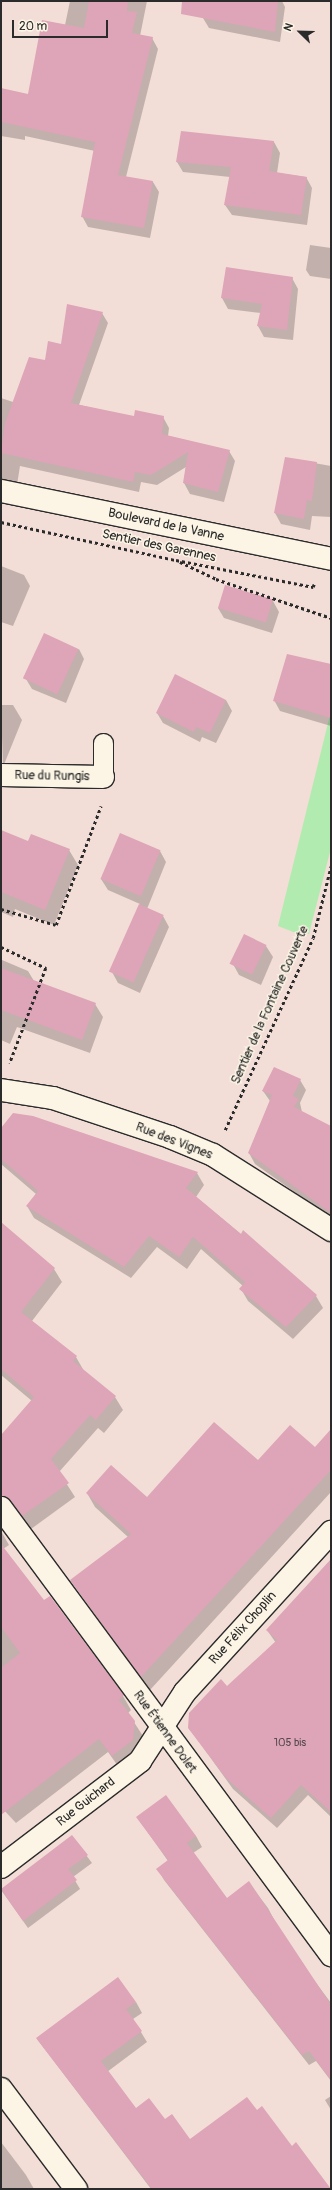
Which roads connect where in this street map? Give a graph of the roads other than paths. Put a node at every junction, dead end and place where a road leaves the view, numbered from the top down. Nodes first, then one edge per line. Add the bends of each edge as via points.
1 (1, 491) edge
2 (331, 559) edge
3 (103, 743) dead end
4 (1, 775) edge
5 (103, 776) joint
6 (1, 1090) edge
7 (331, 1230) edge
8 (1, 1508) edge
9 (331, 1532) edge
10 (162, 1728) junction
11 (1, 1867) edge
12 (331, 1955) edge
13 (1, 2089) edge
14 (76, 2189) edge

1 - 2 street, Boulevard de la Vanne
3 - 5 lane
4 - 5 street, Rue du Rungis
6 - 7 street, Rue des Vignes via 53,1098 191,1146 260,1182
8 - 10 street, Rue Étienne Dolet
9 - 10 street, Rue Félix Choplin via 185,1692
10 - 11 street, Rue Guichard via 140,1761
10 - 12 street, Rue Étienne Dolet
13 - 14 street

